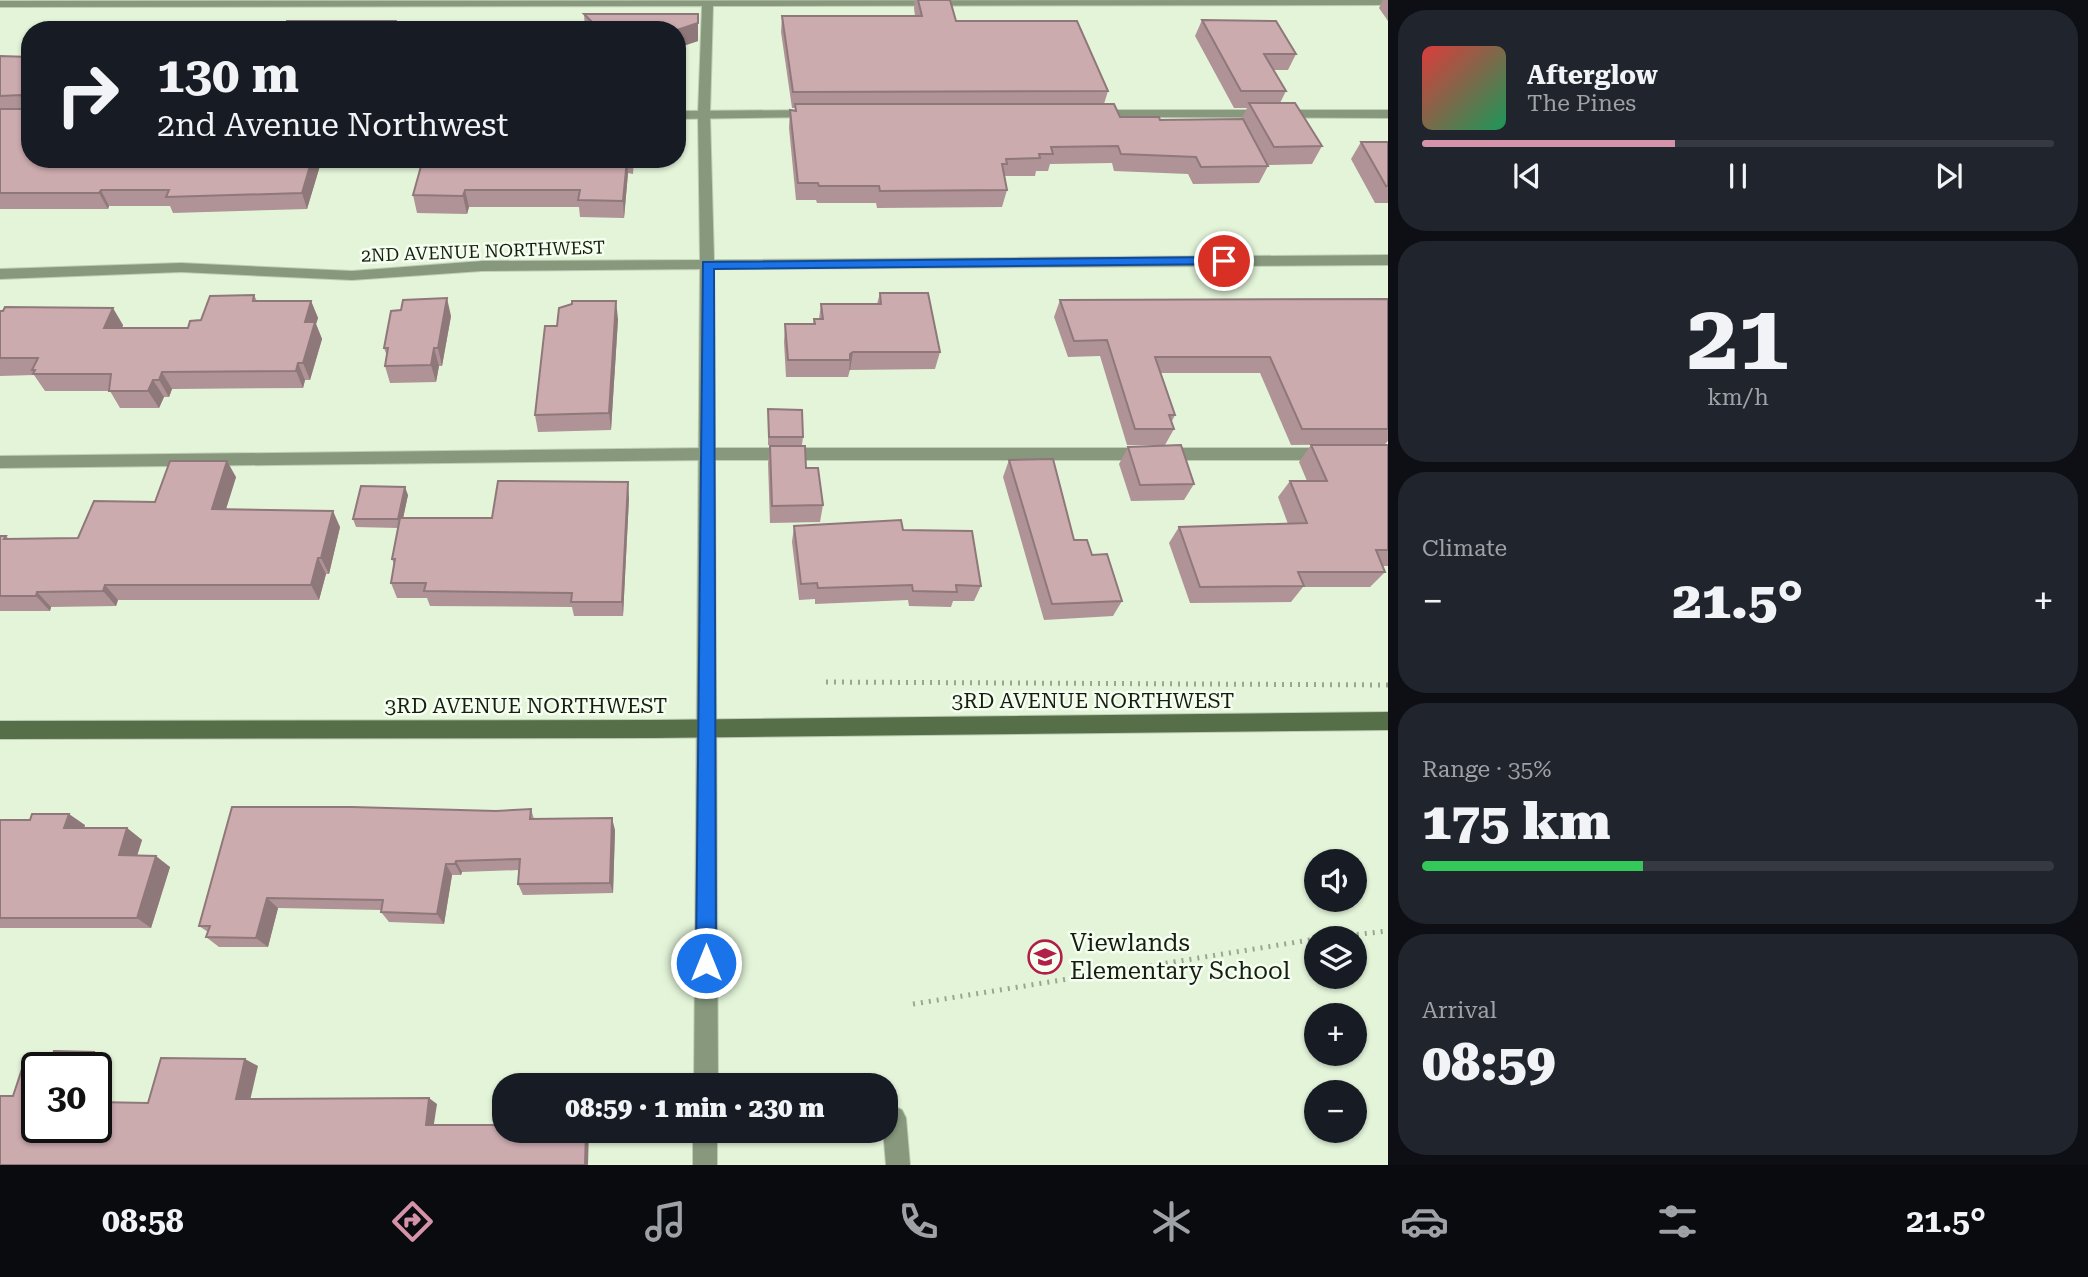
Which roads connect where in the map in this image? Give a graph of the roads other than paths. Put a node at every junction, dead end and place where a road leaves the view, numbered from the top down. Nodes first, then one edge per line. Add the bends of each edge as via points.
1 (708, 1) edge
2 (1388, 2) edge
3 (0, 4) edge
4 (686, 114) edge
5 (704, 114) junction
6 (834, 114) edge
7 (1083, 114) edge
8 (1388, 114) edge
9 (1388, 260) edge
10 (708, 265) junction
11 (0, 274) edge
12 (708, 454) junction
13 (1346, 454) edge
14 (0, 462) edge
15 (1388, 721) edge
16 (706, 727) junction
17 (0, 730) edge
18 (706, 1073) edge
19 (705, 1143) edge
20 (896, 1143) edge
21 (705, 1165) edge
22 (898, 1165) edge

1 - 2 street
1 - 3 street
1 - 5 street
4 - 5 street
5 - 6 street
5 - 10 street
7 - 8 street
9 - 10 street, 2ND AVENUE NORTHWEST
10 - 11 street, 2ND AVENUE NORTHWEST via 482,266 422,274 307,275 209,268
10 - 12 street
12 - 13 street
12 - 14 street
12 - 16 street
15 - 16 street, 3RD AVENUE NORTHWEST
16 - 17 street, 3RD AVENUE NORTHWEST
16 - 18 street
19 - 21 street
20 - 22 street

